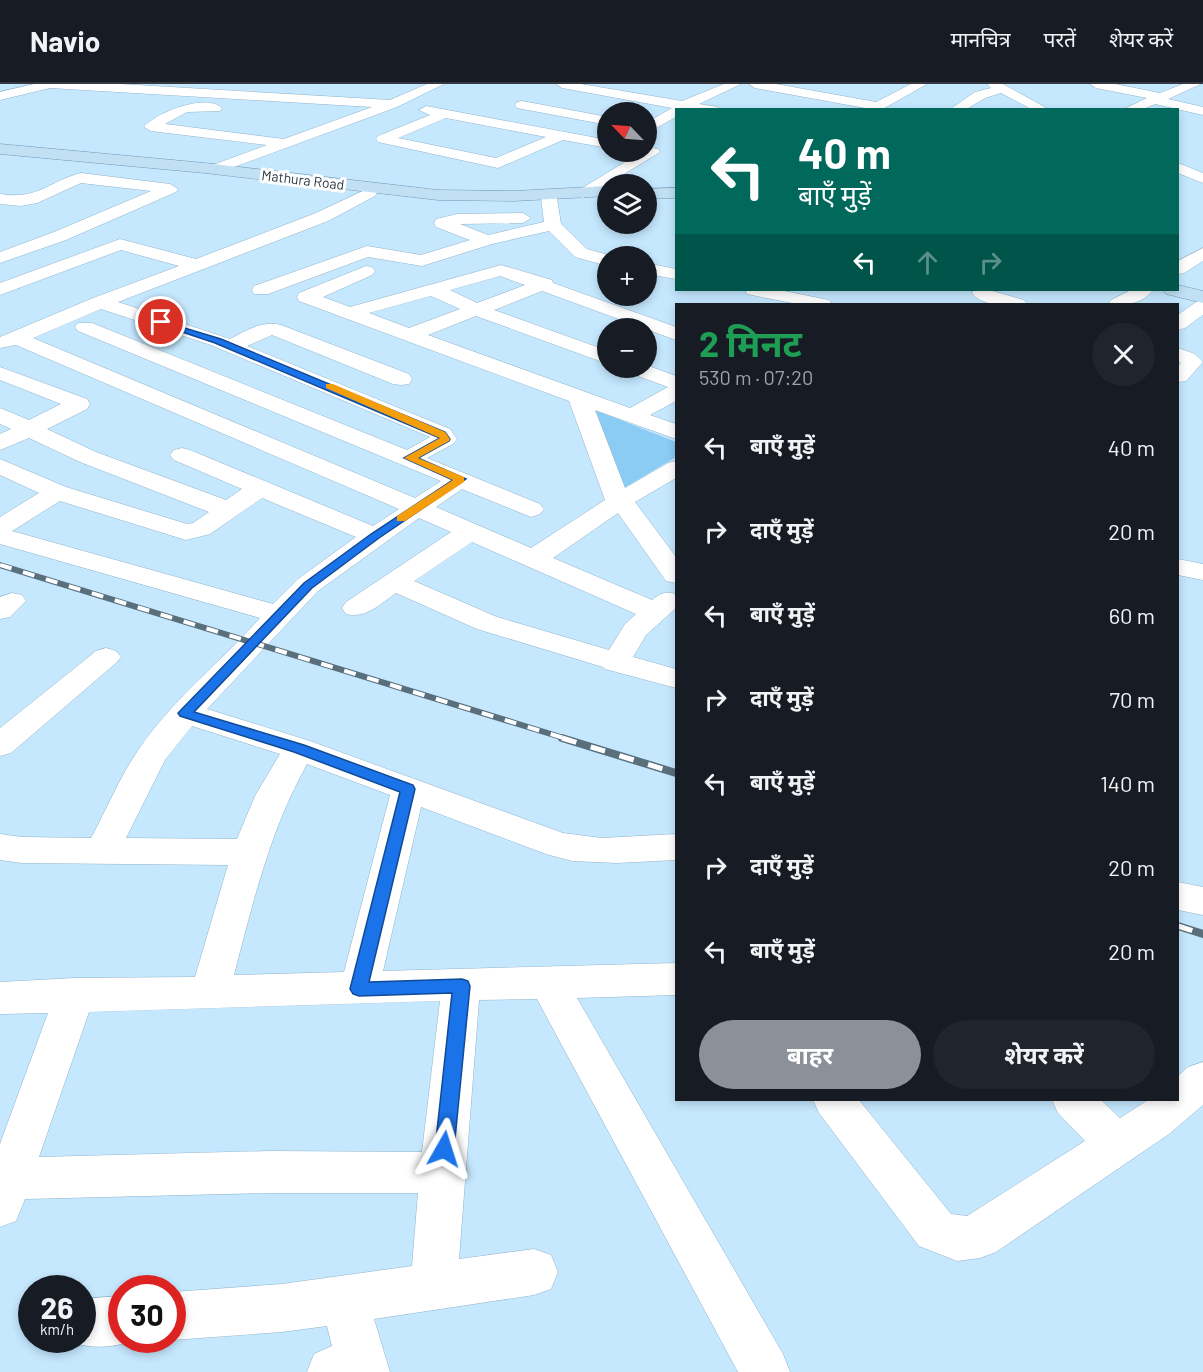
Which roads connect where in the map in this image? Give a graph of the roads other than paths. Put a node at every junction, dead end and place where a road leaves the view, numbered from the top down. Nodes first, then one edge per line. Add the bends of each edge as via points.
1 (40, 84) edge
2 (51, 84) edge
3 (288, 84) edge
4 (562, 84) edge
5 (735, 84) edge
6 (757, 84) edge
7 (1096, 84) edge
8 (1113, 85) edge
9 (1189, 86) edge
10 (890, 87) dead end
11 (914, 87) edge
12 (998, 87) edge
13 (335, 88) dead end
14 (439, 88) edge
15 (655, 89) dead end
16 (1203, 89) edge
17 (798, 92) junction
18 (269, 95) junction
19 (0, 96) edge
20 (310, 98) junction
21 (1157, 99) junction
22 (641, 100) junction
23 (351, 101) junction
24 (779, 101) dead end
25 (507, 103) dead end
26 (392, 104) junction
27 (676, 108) edge
28 (682, 108) edge
29 (873, 108) edge
30 (958, 108) edge
31 (1038, 108) edge
32 (1133, 108) edge
33 (228, 109) dead end
34 (1203, 111) edge
35 (675, 112) edge
36 (446, 113) junction
37 (324, 114) dead end
38 (597, 118) edge
39 (657, 123) edge
40 (657, 130) edge
41 (666, 131) dead end
42 (562, 135) junction
43 (286, 142) junction
44 (597, 142) edge
45 (0, 149) edge
46 (0, 155) edge
47 (639, 162) edge
48 (1179, 168) edge
49 (215, 169) junction
50 (1203, 178) edge
51 (675, 188) edge
52 (657, 189) edge
53 (369, 193) junction
54 (582, 193) junction
55 (675, 193) edge
56 (597, 194) edge
57 (657, 194) edge
58 (597, 195) edge
59 (549, 198) junction
60 (0, 199) edge
61 (552, 221) junction
62 (487, 240) junction
63 (0, 244) edge
64 (21, 251) junction
65 (1203, 253) edge
66 (0, 258) edge
67 (597, 258) edge
68 (197, 265) junction
69 (1179, 268) edge
70 (657, 270) edge
71 (366, 271) dead end
72 (675, 274) edge
73 (1179, 282) edge
74 (545, 284) junction
75 (1203, 288) edge
76 (0, 289) edge
77 (432, 289) junction
78 (261, 290) dead end
79 (759, 291) edge
80 (1142, 291) edge
81 (1177, 291) edge
82 (981, 293) dead end
83 (1203, 297) edge
84 (100, 302) junction
85 (817, 303) edge
86 (1014, 303) edge
87 (1120, 303) edge
88 (1203, 306) edge
89 (477, 310) junction
90 (349, 313) junction
91 (1179, 323) edge
92 (85, 327) dead end
93 (675, 334) edge
94 (409, 335) junction
95 (9, 337) edge
96 (224, 343) junction
97 (597, 354) edge
98 (1179, 354) edge
99 (173, 362) junction
100 (0, 373) edge
101 (1179, 375) edge
102 (657, 376) edge
103 (401, 379) dead end
104 (127, 383) junction
105 (675, 383) edge
106 (675, 393) edge
107 (579, 397) junction
108 (0, 415) edge
109 (632, 416) junction
110 (30, 428) junction
111 (675, 432) edge
112 (0, 443) edge
113 (182, 455) dead end
114 (410, 458) junction
115 (0, 466) edge
116 (675, 469) edge
117 (461, 479) junction
118 (260, 488) junction
119 (57, 492) junction
120 (618, 502) junction
121 (417, 508) junction
122 (531, 509) dead end
123 (228, 510) junction
124 (0, 528) edge
125 (470, 531) junction
126 (0, 536) edge
127 (375, 536) junction
128 (533, 559) junction
129 (1179, 567) edge
130 (1203, 572) edge
131 (675, 573) edge
132 (395, 583) junction
133 (666, 603) edge
134 (356, 608) dead end
135 (278, 614) junction
136 (106, 657) dead end
137 (615, 663) junction
138 (675, 679) edge
139 (185, 713) junction
140 (0, 745) edge
141 (299, 749) junction
142 (408, 789) junction
143 (0, 847) edge
144 (675, 847) edge
145 (104, 849) junction
146 (249, 852) junction
147 (1179, 896) edge
148 (1203, 901) edge
149 (675, 979) edge
150 (548, 983) junction
151 (462, 986) junction
152 (359, 989) junction
153 (210, 991) junction
154 (75, 994) junction
155 (0, 998) edge
156 (1203, 1080) edge
157 (1179, 1100) edge
158 (835, 1101) edge
159 (1074, 1101) edge
160 (1177, 1101) edge
161 (1117, 1144) junction
162 (442, 1173) junction
163 (3, 1188) edge
164 (534, 1272) dead end
165 (434, 1286) junction
166 (343, 1298) junction
167 (186, 1315) edge
168 (353, 1368) edge
169 (765, 1372) edge

1 - 2 street
2 - 18 street
2 - 19 street
3 - 18 street
4 - 22 street
5 - 28 street
6 - 17 street
7 - 8 street
8 - 21 street
9 - 16 street
9 - 21 street
10 - 11 street
11 - 29 street
12 - 30 street
12 - 31 street via 1015,101
13 - 20 street
14 - 26 street
15 - 22 street
17 - 24 street
17 - 29 street
18 - 20 street
20 - 23 street
21 - 32 street
21 - 34 street
22 - 27 street
23 - 26 street
23 - 37 street
25 - 38 street
26 - 36 street
26 - 43 street
33 - 43 street via 188,107 151,127
35 - 39 street
36 - 42 street
36 - 42 street via 383,139 498,163
40 - 41 street
42 - 44 street
43 - 49 street
45 - 49 main road, Mathura Road
46 - 53 main road, Mathura Road
47 - 54 street
48 - 50 street
49 - 54 main road, Mathura Road via 438,195
51 - 52 main road
53 - 59 main road, Mathura Road via 474,200
53 - 68 street via 322,217
54 - 56 main road, Mathura Road
55 - 57 main road
58 - 59 main road, Mathura Road
59 - 61 street
60 - 64 street via 31,200 81,178 170,189
61 - 62 street
61 - 62 street via 457,219 442,223
61 - 67 street via 581,253
62 - 78 street via 422,261 367,250
63 - 64 street
64 - 66 street
65 - 69 street
68 - 76 street via 120,244
68 - 84 street
70 - 72 street
71 - 90 street via 306,297
73 - 75 main road
74 - 77 street via 496,270
74 - 89 street
74 - 93 street
77 - 89 street
77 - 90 street
79 - 85 street
80 - 87 street
81 - 83 main road
82 - 86 street
84 - 95 street
84 - 96 street
88 - 91 street
89 - 94 street
89 - 97 street
90 - 94 street
92 - 99 street
94 - 107 street
95 - 104 street
96 - 99 street
96 - 103 street via 274,329
96 - 114 street via 442,434 445,439
98 - 101 street via 1193,363
99 - 104 street
99 - 114 street
100 - 110 street via 79,404
102 - 105 street
104 - 121 street
106 - 109 street
107 - 109 street
107 - 120 street
108 - 110 street
109 - 111 street
110 - 112 street
110 - 123 street via 88,457
113 - 118 street
114 - 117 street
115 - 119 street
116 - 120 street
117 - 121 street
117 - 122 street
118 - 123 street
118 - 127 street
119 - 123 street via 186,532 201,529
119 - 124 street
120 - 128 street
120 - 131 street via 627,508
121 - 125 street
121 - 127 street
125 - 128 street
125 - 132 street
126 - 135 street
127 - 135 street via 308,585
128 - 133 street
129 - 130 street
132 - 134 street
132 - 137 street via 479,621
133 - 137 street via 635,630
135 - 139 street
136 - 140 street
137 - 138 street
139 - 141 street
139 - 145 street via 151,755
141 - 142 street
141 - 146 street via 272,796
142 - 144 street via 576,849
142 - 152 street
143 - 145 street
145 - 146 street
146 - 153 street
147 - 148 street
149 - 150 street
150 - 151 street
150 - 169 street
151 - 152 street
151 - 162 street
152 - 153 street
153 - 154 street
154 - 155 street
154 - 163 street
156 - 157 street
158 - 161 street via 935,1230 949,1239 980,1236
159 - 161 street
160 - 161 street
162 - 163 street via 270,1172
162 - 165 street
164 - 165 street
165 - 166 street
166 - 167 street via 282,1308
166 - 168 street

